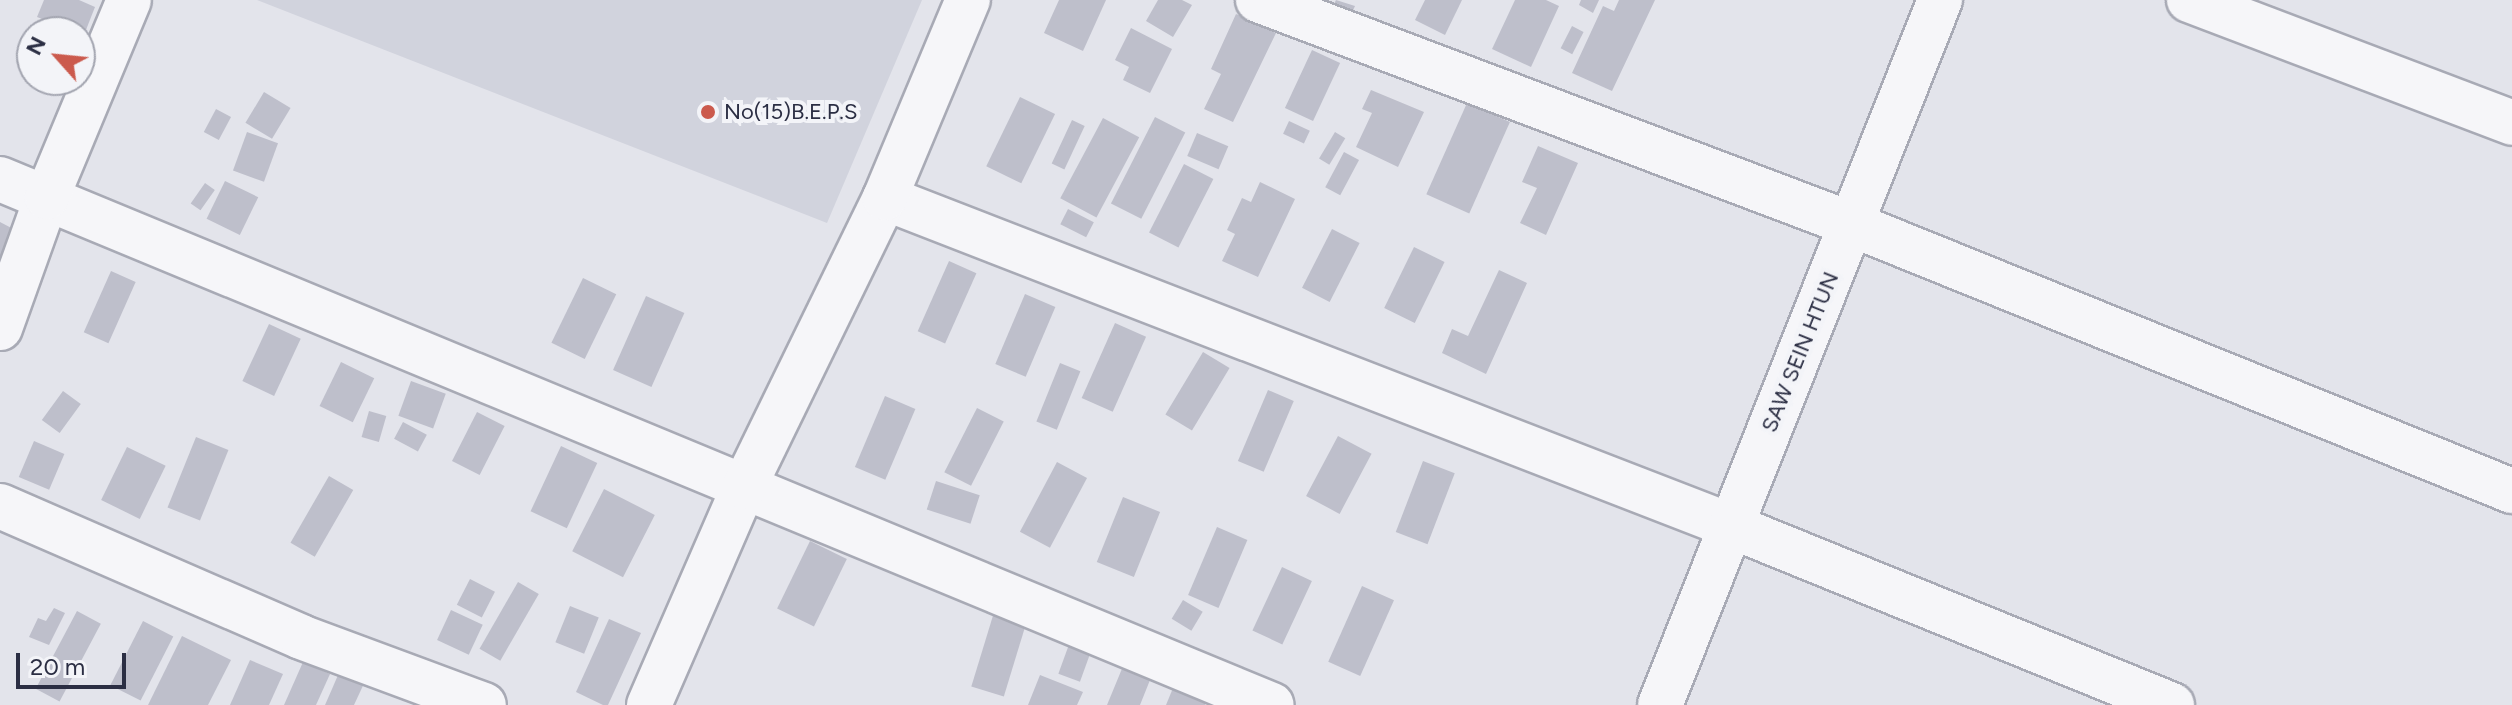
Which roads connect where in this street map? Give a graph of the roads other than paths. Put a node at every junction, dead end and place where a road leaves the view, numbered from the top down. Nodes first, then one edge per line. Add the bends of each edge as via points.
1 (129, 0) edge
2 (968, 0) edge
3 (1258, 0) edge
4 (1940, 0) edge
5 (2189, 0) edge
6 (2512, 123) edge
7 (0, 179) edge
8 (47, 197) junction
9 (885, 198) junction
10 (1851, 224) junction
11 (0, 328) edge
12 (744, 487) junction
13 (2512, 491) edge
14 (0, 506) edge
15 (1731, 526) junction
16 (484, 705) edge
17 (649, 705) edge
18 (1272, 705) edge
19 (1660, 705) edge
20 (2172, 705) edge

1 - 8 street
2 - 9 street
3 - 10 street
4 - 10 street, SAW SEIN HTUN
5 - 6 street
7 - 8 street
8 - 11 street
8 - 12 street
9 - 12 street
9 - 15 street
10 - 13 street
10 - 15 street, SAW SEIN HTUN
12 - 17 street
12 - 18 street
14 - 16 street via 301,637
15 - 19 street, SAW SEIN HTUN
15 - 20 street

